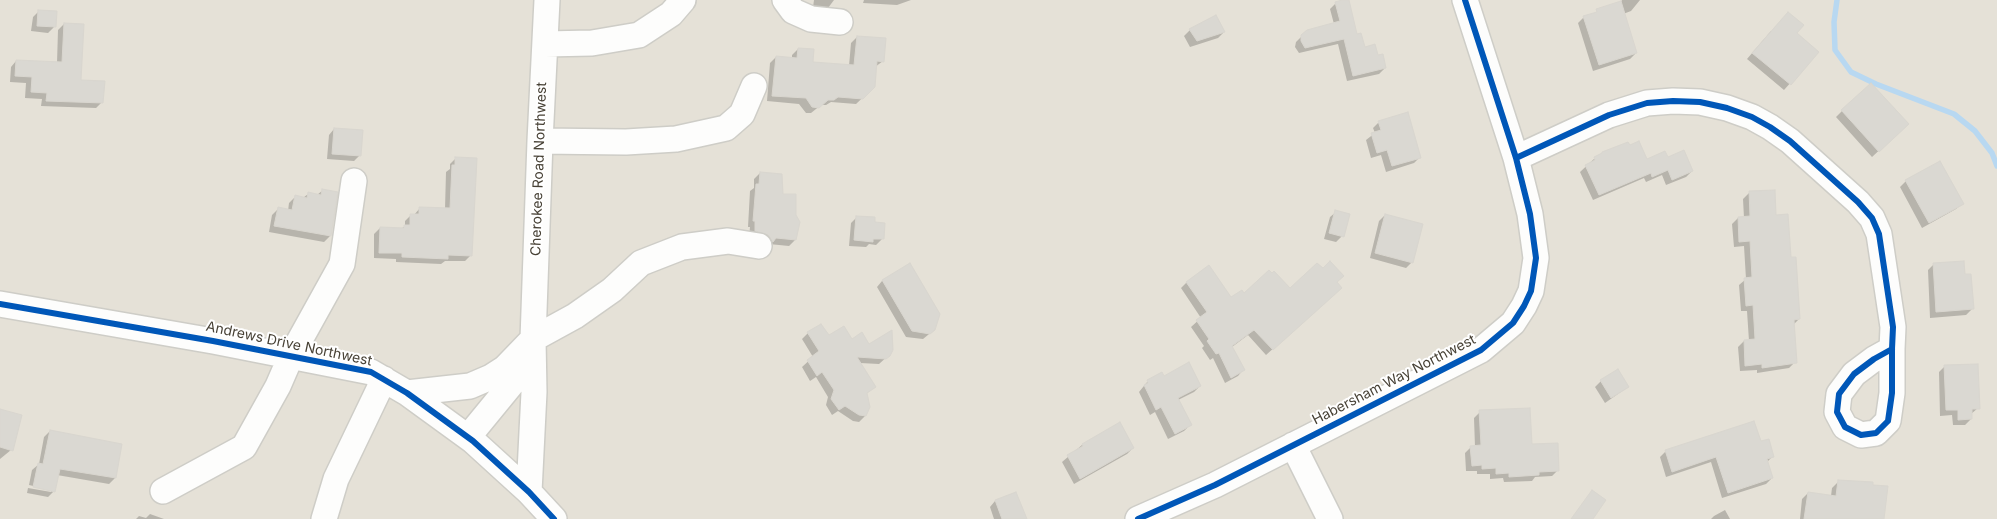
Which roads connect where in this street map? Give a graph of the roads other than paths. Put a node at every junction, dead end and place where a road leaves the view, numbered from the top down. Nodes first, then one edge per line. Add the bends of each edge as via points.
1 (547, 0) edge
2 (683, 0) edge
3 (785, 0) edge
4 (1465, 0) edge
5 (840, 22) dead end
6 (545, 44) junction
7 (754, 86) dead end
8 (540, 142) junction
9 (1516, 158) junction
10 (354, 181) dead end
11 (760, 246) dead end
12 (0, 304) edge
13 (1892, 350) dead end
14 (291, 356) junction
15 (533, 357) junction
16 (384, 379) junction
17 (407, 393) junction
18 (474, 442) junction
19 (1293, 445) junction
20 (164, 491) dead end
21 (529, 492) junction
22 (324, 519) edge
23 (554, 519) edge
24 (1138, 519) edge
25 (1330, 519) edge

1 - 6 street, Cherokee Road Northwest
2 - 6 street via 671,14 638,35 592,43
3 - 5 street via 793,11 811,19
4 - 9 street, Habersham Way Northwest
6 - 8 street, Cherokee Road Northwest
7 - 8 street via 742,114 726,128 676,139
8 - 15 street, Cherokee Road Northwest
9 - 13 street via 1610,115 1647,103 1700,102 1752,117 1790,142 1872,218 1882,247
9 - 19 street, Habersham Way Northwest via 1530,214 1536,258 1531,291 1513,323 1482,350
10 - 14 street via 342,264
11 - 15 street via 728,241 682,247 641,263 612,290 575,316
12 - 14 street, Andrews Drive Northwest
14 - 16 street, Andrews Drive Northwest via 371,372
14 - 20 street via 244,447
15 - 17 street via 480,382
15 - 18 street
15 - 21 street, Cherokee Road Northwest
16 - 17 street, Andrews Drive Northwest
16 - 22 street via 336,480
17 - 18 street, Andrews Drive Northwest
18 - 21 street, Andrews Drive Northwest
19 - 24 street, Habersham Way Northwest
19 - 25 street
21 - 23 street, Andrews Drive Northwest

